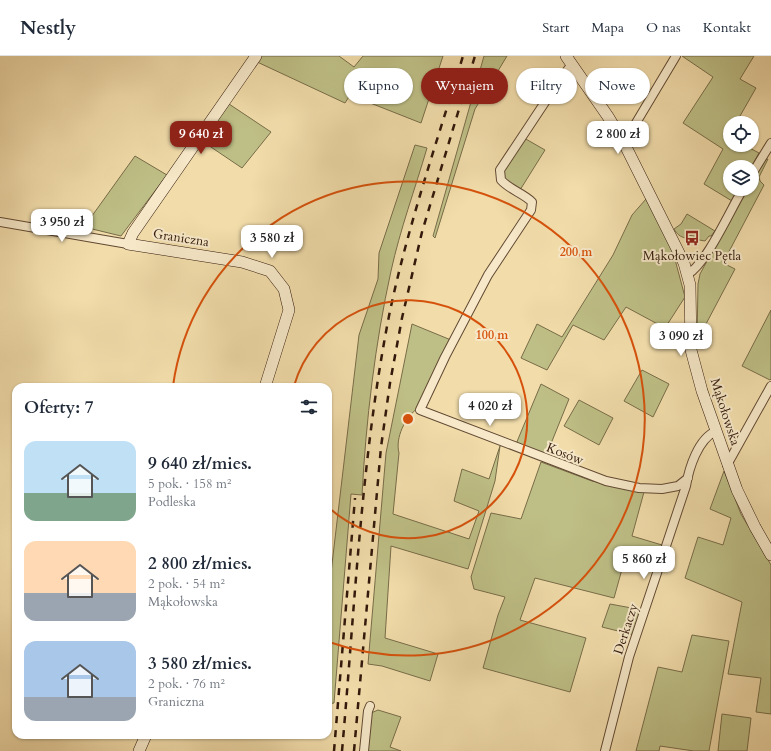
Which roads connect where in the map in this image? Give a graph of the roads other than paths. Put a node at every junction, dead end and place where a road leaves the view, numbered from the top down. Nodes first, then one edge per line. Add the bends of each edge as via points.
1 (256, 56) edge
2 (676, 56) edge
3 (569, 60) edge
4 (624, 143) junction
5 (771, 143) edge
6 (759, 163) edge
7 (739, 196) edge
8 (0, 222) edge
9 (128, 244) junction
10 (688, 274) junction
11 (266, 383) edge
12 (771, 386) edge
13 (716, 431) junction
14 (727, 465) junction
15 (688, 478) junction
16 (771, 555) edge
17 (370, 706) dead end
18 (144, 739) edge
19 (139, 751) edge
20 (364, 751) edge
21 (605, 751) edge

1 - 9 street via 137,226
2 - 4 street
3 - 4 street, Mąkołowska
3 - 15 street, Kosów via 557,84 500,170 501,180 509,188 528,198 532,206 522,226 488,275 420,410 606,481 639,488 662,489 678,486
4 - 10 street, Mąkołowska
5 - 6 street
7 - 10 street via 707,252 697,267
8 - 9 street
9 - 11 street, Graniczna via 242,262 270,271 284,289 289,310
10 - 13 street, Mąkołowska via 691,350
12 - 14 street, Mąkołowska
13 - 14 street, Mąkołowska
13 - 15 street, Derkaczy via 706,436
14 - 16 street, Mąkołowska via 755,527
15 - 21 street, Derkaczy via 629,657
17 - 20 street
18 - 19 street

